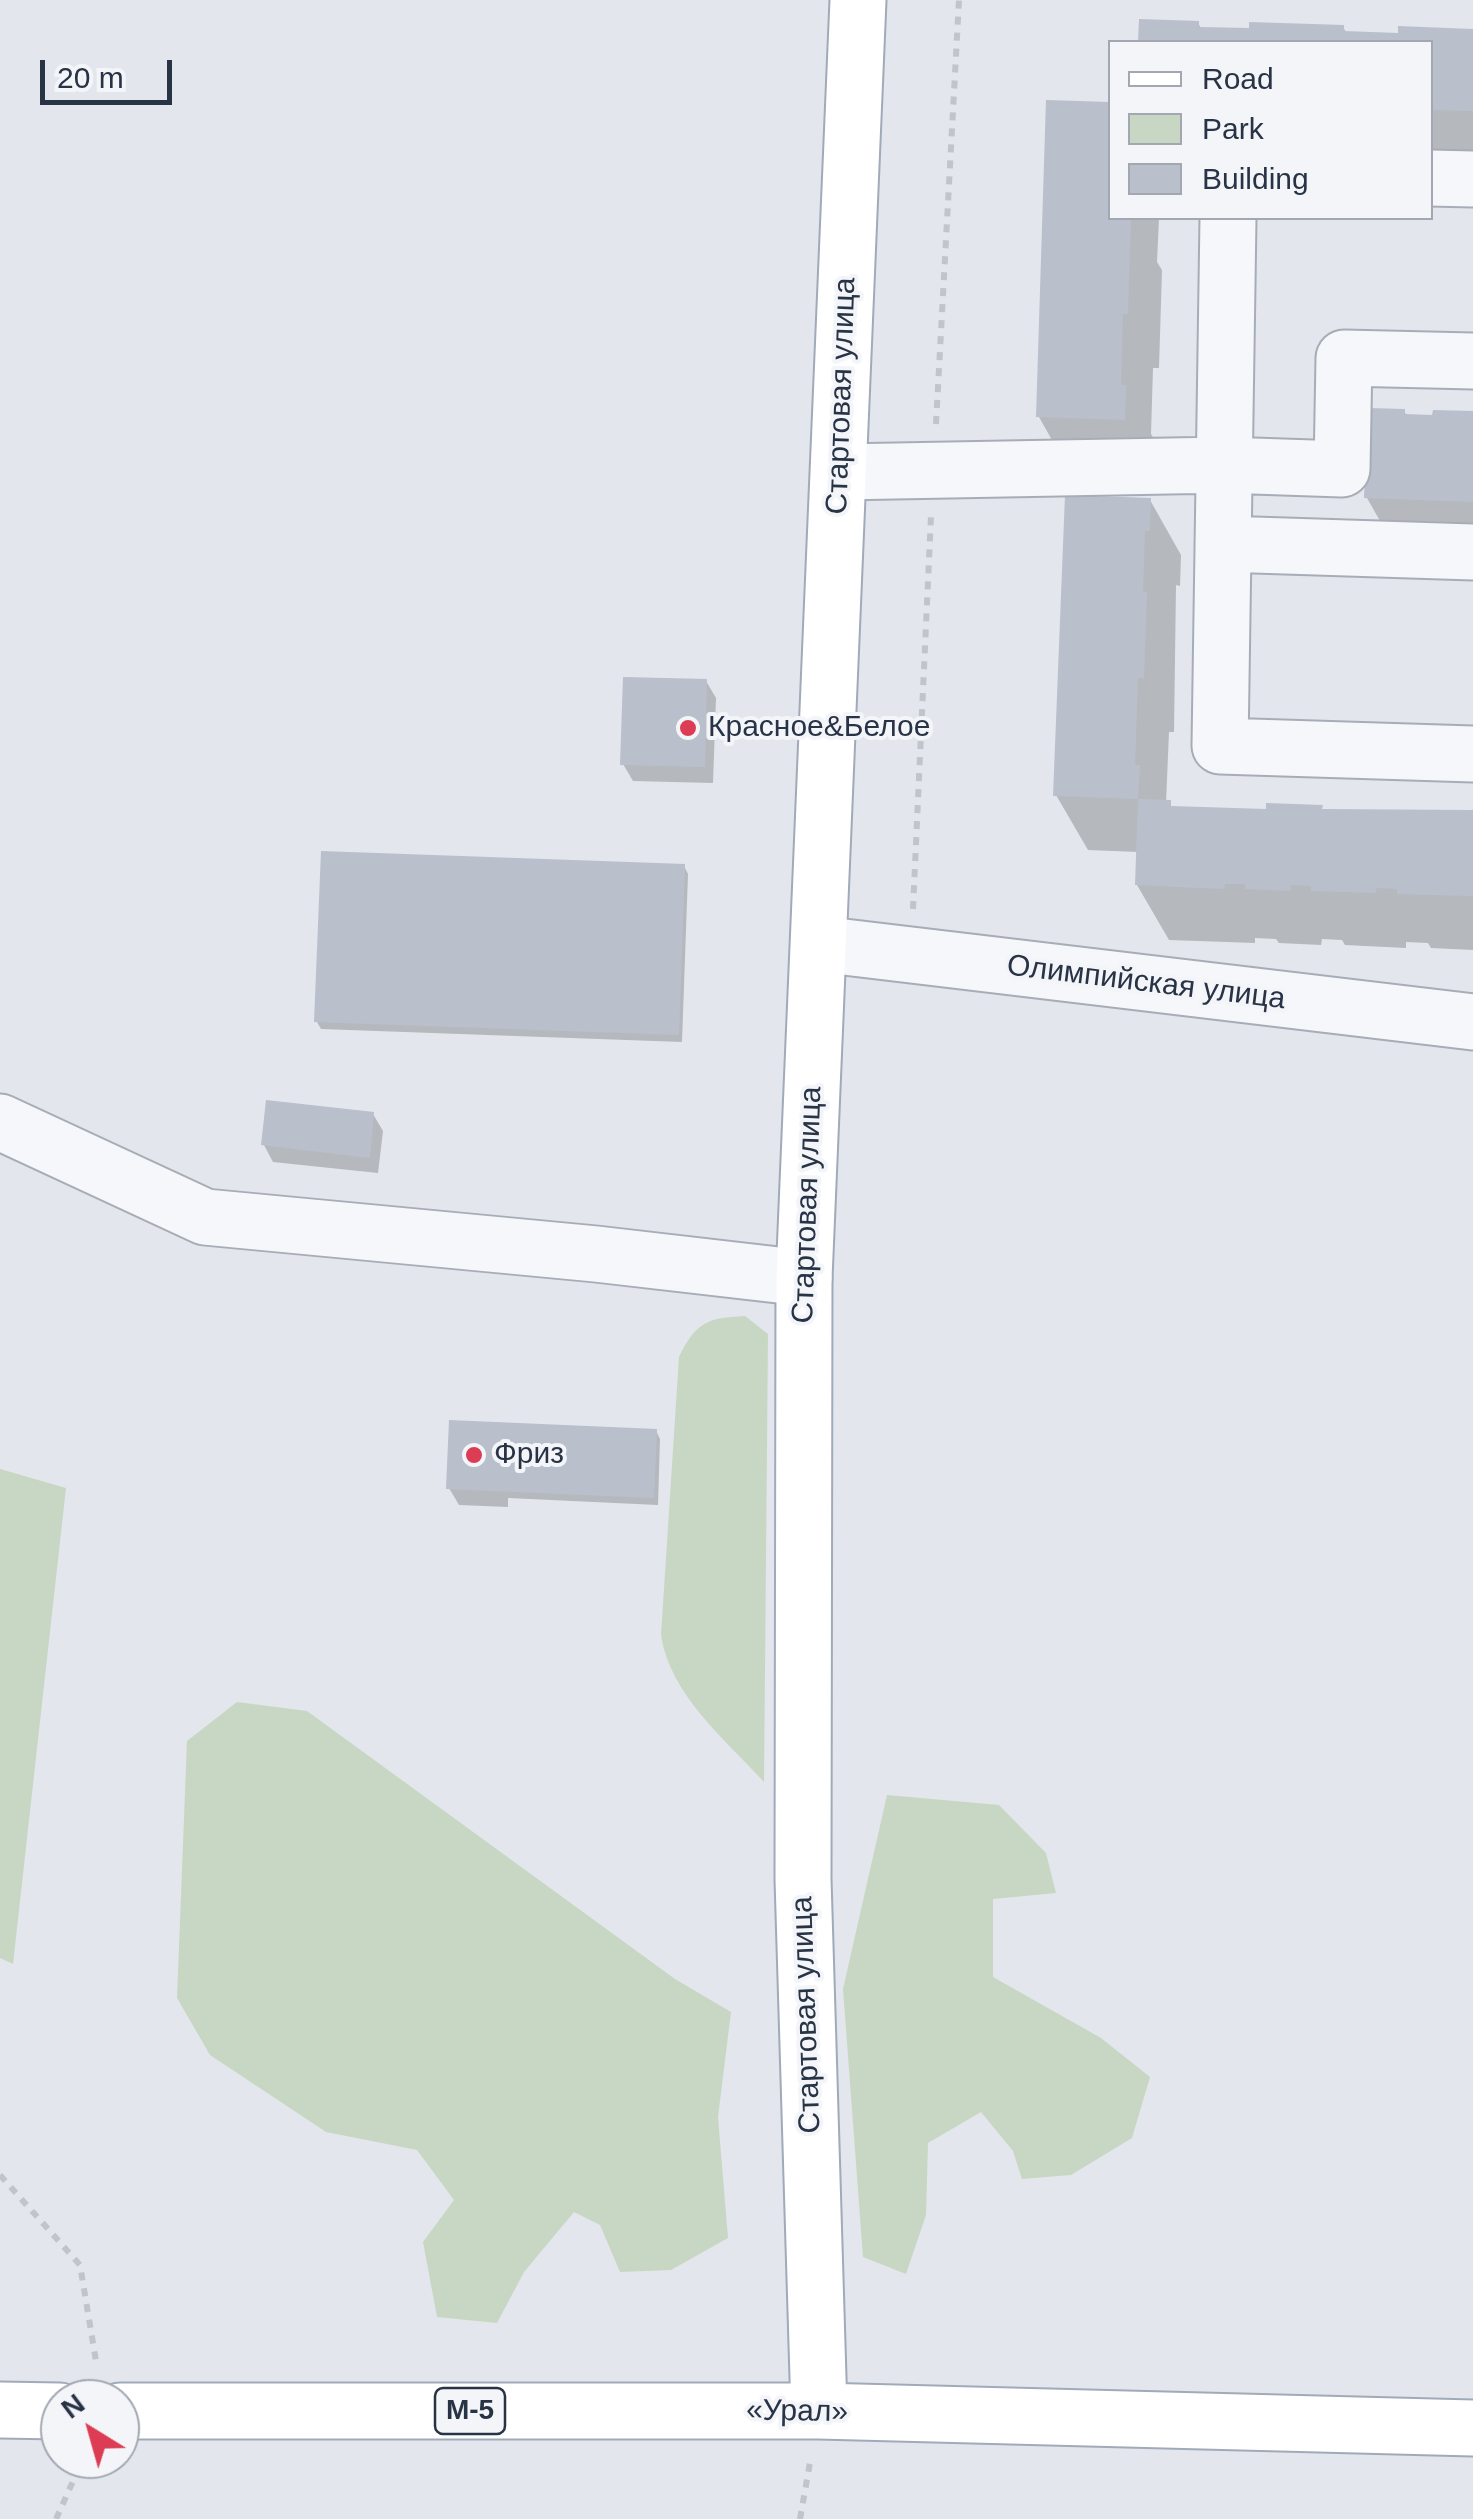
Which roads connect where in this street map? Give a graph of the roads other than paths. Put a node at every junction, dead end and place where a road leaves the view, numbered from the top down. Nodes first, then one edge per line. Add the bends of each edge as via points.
1 (858, 0) edge
2 (1433, 178) edge
3 (1473, 179) edge
4 (1228, 220) edge
5 (1473, 361) edge
6 (1224, 465) junction
7 (840, 472) junction
8 (1223, 544) junction
9 (1473, 552) edge
10 (1473, 754) edge
11 (819, 944) junction
12 (1473, 1022) edge
13 (0, 1122) edge
14 (804, 1278) junction
15 (140, 2401) edge
16 (40, 2406) edge
17 (0, 2410) edge
18 (819, 2412) junction
19 (1473, 2428) edge

1 - 7 main road, Стартовая улица
2 - 3 street
4 - 6 street
5 - 6 street via 1344,358 1342,468
6 - 7 street
6 - 8 street
7 - 11 main road, Стартовая улица
8 - 9 street
8 - 10 street via 1220,746
11 - 12 street, Олимпийская улица
11 - 14 main road, Стартовая улица
13 - 14 street via 205,1217
14 - 18 main road, Стартовая улица via 803,1879
15 - 18 main road, «Урал» / М-5
16 - 17 main road, «Урал» / М-5
18 - 19 main road, «Урал» / М-5

